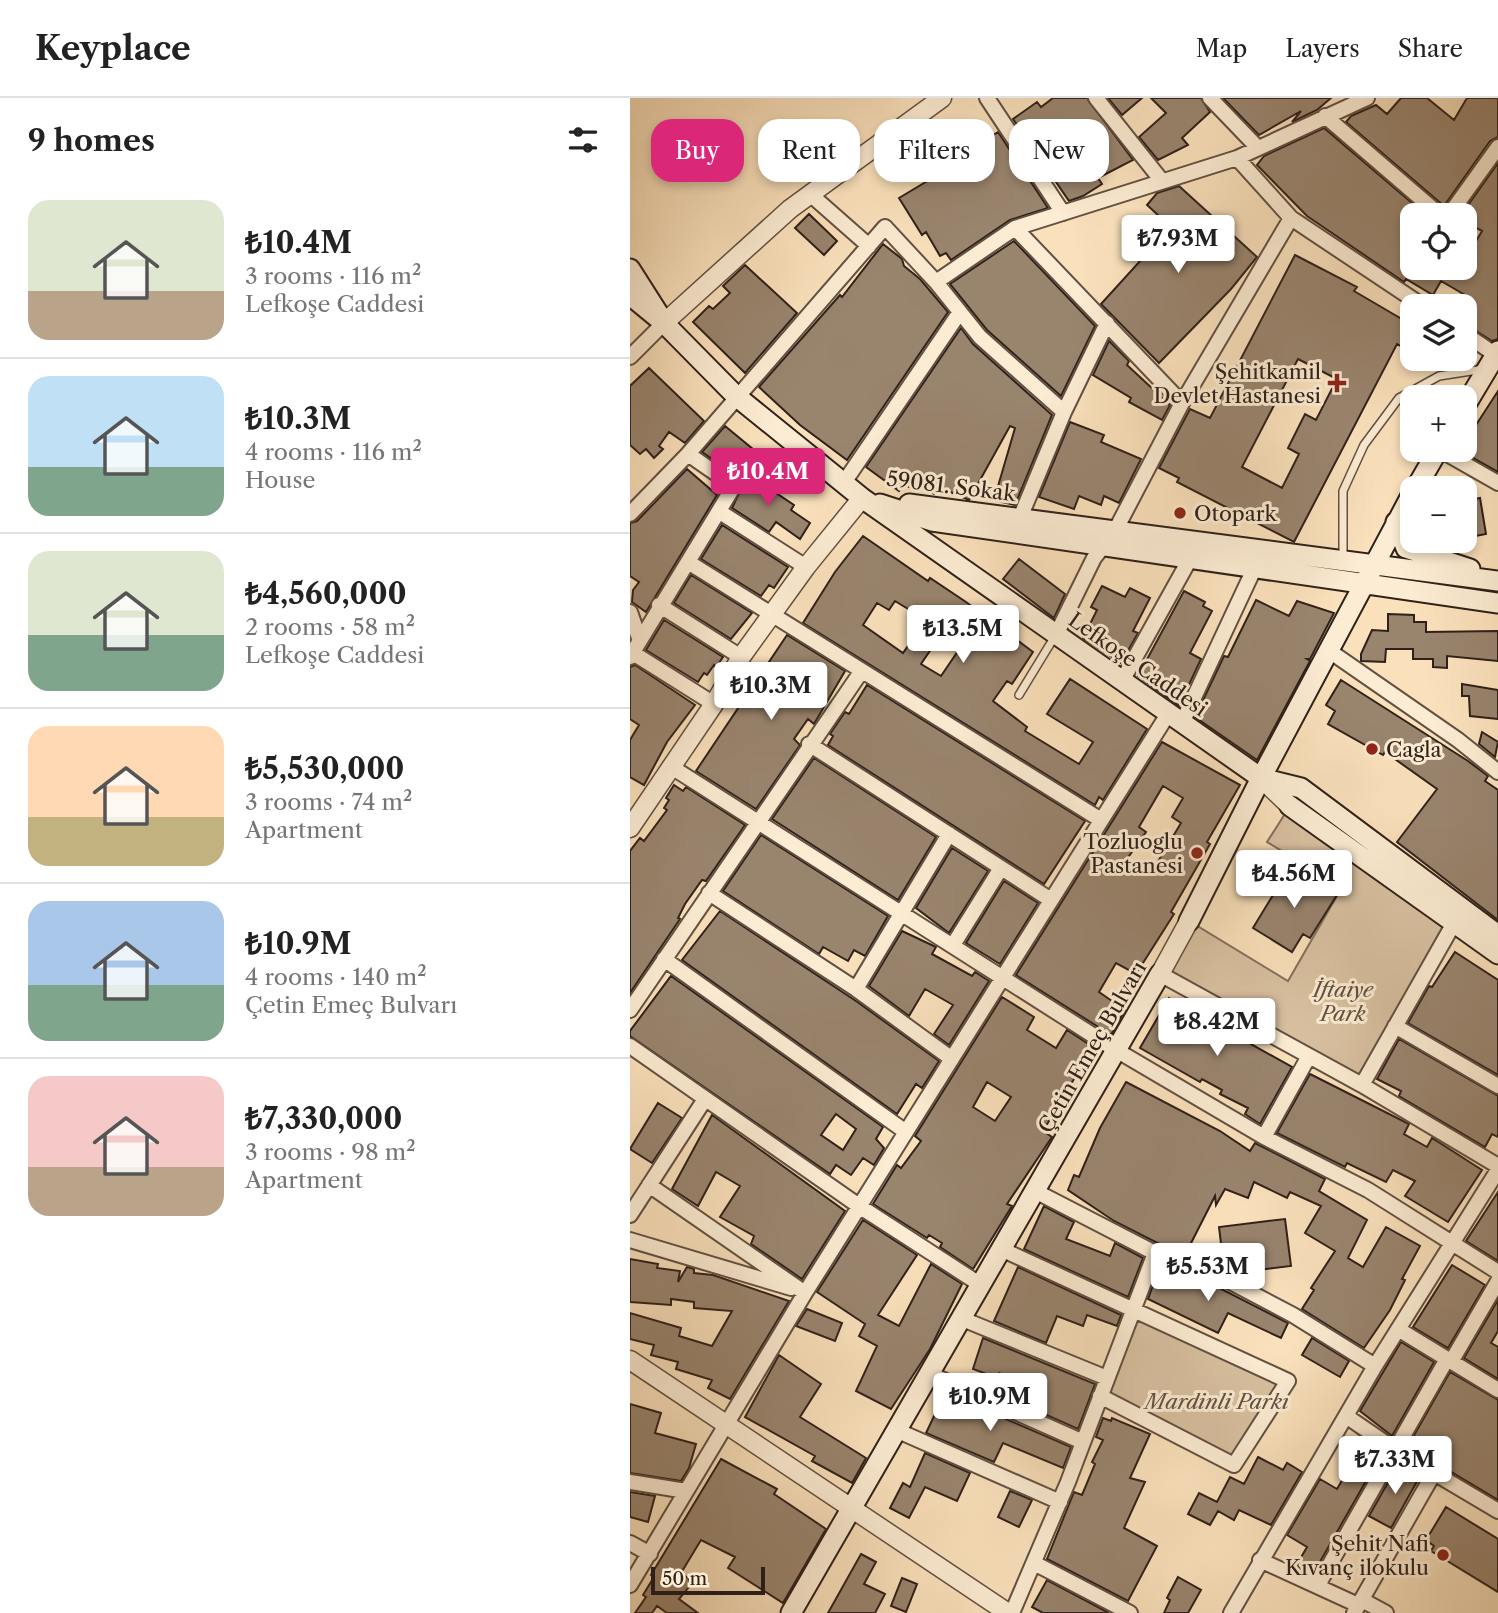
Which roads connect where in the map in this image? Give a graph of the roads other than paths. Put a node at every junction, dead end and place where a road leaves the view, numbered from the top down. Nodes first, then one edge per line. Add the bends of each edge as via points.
1 (942, 98) edge
2 (987, 98) edge
3 (1096, 98) edge
4 (1210, 98) edge
5 (1360, 99) edge
6 (1325, 116) junction
7 (1498, 147) edge
8 (1258, 148) junction
9 (1237, 158) junction
10 (1162, 181) junction
11 (810, 194) junction
12 (1426, 203) edge
13 (1458, 203) edge
14 (1063, 213) junction
15 (1291, 218) junction
16 (1015, 228) junction
17 (869, 246) junction
18 (630, 269) edge
19 (936, 282) junction
20 (1405, 294) edge
21 (630, 295) edge
22 (960, 312) junction
23 (664, 323) junction
24 (1107, 323) junction
25 (1477, 344) edge
26 (630, 357) edge
27 (1494, 358) edge
28 (1477, 386) edge
29 (736, 396) junction
30 (1182, 403) junction
31 (1064, 412) junction
32 (688, 454) junction
33 (1460, 462) edge
34 (1498, 483) edge
35 (844, 484) junction
36 (862, 498) junction
37 (720, 512) junction
38 (630, 514) edge
39 (1400, 515) edge
40 (1020, 518) junction
41 (1396, 522) junction
42 (1110, 539) junction
43 (1191, 557) junction
44 (688, 562) junction
45 (1343, 563) junction
46 (806, 567) junction
47 (1255, 567) junction
48 (1367, 575) junction
49 (1498, 580) edge
50 (1498, 603) edge
51 (660, 605) junction
52 (630, 612) edge
53 (774, 614) junction
54 (1056, 635) junction
55 (639, 638) junction
56 (1328, 650) junction
57 (631, 655) edge
58 (741, 657) junction
59 (861, 672) junction
60 (1122, 681) junction
61 (1019, 695) dead end
62 (714, 704) junction
63 (1175, 719) junction
64 (810, 744) junction
65 (670, 766) junction
66 (1498, 772) edge
67 (1261, 778) junction
68 (1290, 806) joint
69 (633, 817) edge
70 (1101, 820) junction
71 (757, 822) junction
72 (949, 834) junction
73 (1001, 868) junction
74 (709, 893) junction
75 (1051, 900) junction
76 (900, 912) junction
77 (1189, 921) joint
78 (1454, 923) junction
79 (1498, 935) edge
80 (953, 945) junction
81 (1498, 954) edge
82 (664, 959) junction
83 (1160, 974) junction
84 (1003, 977) junction
85 (856, 989) junction
86 (630, 1010) edge
87 (1395, 1026) junction
88 (630, 1046) edge
89 (1116, 1050) junction
90 (1309, 1055) junction
91 (952, 1059) junction
92 (1362, 1085) junction
93 (1498, 1086) edge
94 (705, 1099) junction
95 (906, 1132) junction
96 (1264, 1137) junction
97 (1498, 1168) edge
98 (649, 1185) junction
99 (1035, 1191) junction
100 (859, 1206) junction
101 (630, 1215) edge
102 (630, 1240) edge
103 (1450, 1244) junction
104 (1001, 1249) junction
105 (1155, 1253) junction
106 (1498, 1272) edge
107 (1498, 1281) edge
108 (981, 1285) junction
109 (805, 1293) junction
110 (1135, 1309) junction
111 (960, 1318) junction
112 (1398, 1329) junction
113 (630, 1360) edge
114 (1449, 1361) junction
115 (1375, 1366) junction
116 (930, 1374) junction
117 (1107, 1378) junction
118 (1498, 1390) edge
119 (1100, 1396) junction
120 (1346, 1416) junction
121 (727, 1424) junction
122 (896, 1430) junction
123 (1083, 1442) junction
124 (1397, 1451) junction
125 (1434, 1473) junction
126 (630, 1482) edge
127 (686, 1491) junction
128 (1060, 1502) junction
129 (851, 1510) junction
130 (1498, 1511) edge
131 (630, 1543) edge
132 (650, 1554) junction
133 (1260, 1560) junction
134 (1034, 1563) junction
135 (630, 1585) edge
136 (1318, 1586) junction
137 (1358, 1606) edge
138 (791, 1613) edge
139 (1010, 1613) edge
140 (1130, 1613) edge
141 (1231, 1613) edge
142 (1386, 1613) edge

1 - 11 street
2 - 14 street
3 - 10 street
4 - 8 street
5 - 6 street
6 - 8 street
6 - 12 street
7 - 13 street
8 - 9 street
9 - 10 street
9 - 15 street
10 - 14 street
11 - 17 street
11 - 23 street
14 - 16 street
15 - 20 street
15 - 30 street
16 - 19 street
16 - 24 street
17 - 19 street via 885,227
17 - 29 street
18 - 23 main road
19 - 22 street
21 - 23 main road
22 - 31 street via 1016,372
22 - 35 street
23 - 26 street
23 - 29 main road, Lefkoşe Caddesi
24 - 30 street
24 - 31 street
25 - 27 street
27 - 28 main road
27 - 45 lane via 1439,376 1399,398 1364,444 1343,491
29 - 32 street
29 - 35 main road, Lefkoşe Caddesi
30 - 42 street
31 - 40 street
32 - 37 street via 734,486
32 - 38 street
33 - 34 street
35 - 36 main road, Lefkoşe Caddesi
36 - 40 main road, 59081. Sokak
36 - 42 main road, 59081. Sokak via 932,521
36 - 46 street
36 - 54 main road, Lefkoşe Caddesi
37 - 44 street
37 - 46 street
39 - 41 main road, Çetin Emeç Bulvarı
40 - 42 main road, 59081. Sokak
41 - 48 main road, Çetin Emeç Bulvarı
41 - 49 main road via 1406,548
42 - 43 main road, 59081. Sokak
42 - 45 main road, 59081. Sokak
42 - 54 street via 1094,558
43 - 47 main road, 59081. Sokak
43 - 60 street
44 - 51 street
44 - 53 street via 750,604
45 - 48 main road, 59081. Sokak
46 - 53 street
47 - 48 main road, 59081. Sokak
47 - 63 street
48 - 49 main road
48 - 50 main road
48 - 56 main road, Çetin Emeç Bulvarı
51 - 55 street
51 - 58 street
52 - 55 street
53 - 58 street
53 - 59 street
54 - 60 main road, Lefkoşe Caddesi
54 - 61 lane
55 - 57 street
56 - 66 street
56 - 67 main road, Çetin Emeç Bulvarı
57 - 62 street
58 - 62 street
59 - 64 street
59 - 70 street
60 - 63 main road, Lefkoşe Caddesi
62 - 65 street
63 - 67 main road, Lefkoşe Caddesi
63 - 70 street
64 - 71 street
64 - 72 street
65 - 69 street
65 - 71 street
67 - 68 street, Lefkoşe Caddesi
67 - 77 main road, Çetin Emeç Bulvarı
67 - 79 main road, Lefkoşe Caddesi via 1301,788
68 - 78 main road, Lefkoşe Caddesi
70 - 75 street
71 - 74 street
71 - 76 street
72 - 73 street
72 - 76 street
73 - 75 street
73 - 80 street
74 - 82 street
74 - 85 street
75 - 84 street
76 - 80 street
76 - 85 street
77 - 83 street, Çetin Emeç Bulvarı
78 - 81 main road, Lefkoşe Caddesi
78 - 87 street
80 - 84 street
82 - 86 street
82 - 95 street
83 - 89 main road, Çetin Emeç Bulvarı
83 - 90 street
84 - 89 street
84 - 91 street
85 - 91 street
87 - 92 street
87 - 93 street
88 - 94 street
89 - 96 street
89 - 99 main road, Çetin Emeç Bulvarı
90 - 92 street
90 - 96 street
91 - 95 street
92 - 97 street
94 - 98 street
94 - 100 street
95 - 100 street
96 - 103 street via 1368,1190
97 - 103 street
98 - 101 street
98 - 109 street
99 - 104 main road, Çetin Emeç Bulvarı
99 - 105 street
100 - 108 street
100 - 109 street
102 - 109 street
103 - 106 street
103 - 112 street
104 - 108 main road, Çetin Emeç Bulvarı
104 - 110 street
105 - 110 street
105 - 115 street via 1185,1268 1189,1260 1293,1315
107 - 114 street
108 - 111 main road, Çetin Emeç Bulvarı
109 - 121 street
110 - 117 street
110 - 119 street via 1288,1381 1234,1465
111 - 116 main road, Çetin Emeç Bulvarı
111 - 117 street
112 - 114 street
112 - 115 street
113 - 121 street
114 - 118 street
114 - 124 street
115 - 120 street
116 - 122 main road, Çetin Emeç Bulvarı
116 - 123 street
117 - 119 street
119 - 123 street
120 - 124 street
120 - 133 street
121 - 127 street
121 - 129 street
122 - 128 street
122 - 129 main road, Çetin Emeç Bulvarı
123 - 128 street
124 - 125 street
124 - 136 street
125 - 130 street
125 - 137 street
126 - 127 street
127 - 132 street
128 - 134 street
129 - 138 main road, Çetin Emeç Bulvarı
129 - 139 street
131 - 132 street
132 - 135 street
133 - 136 street
133 - 141 street
134 - 139 street
134 - 140 street
136 - 137 street
137 - 142 street

